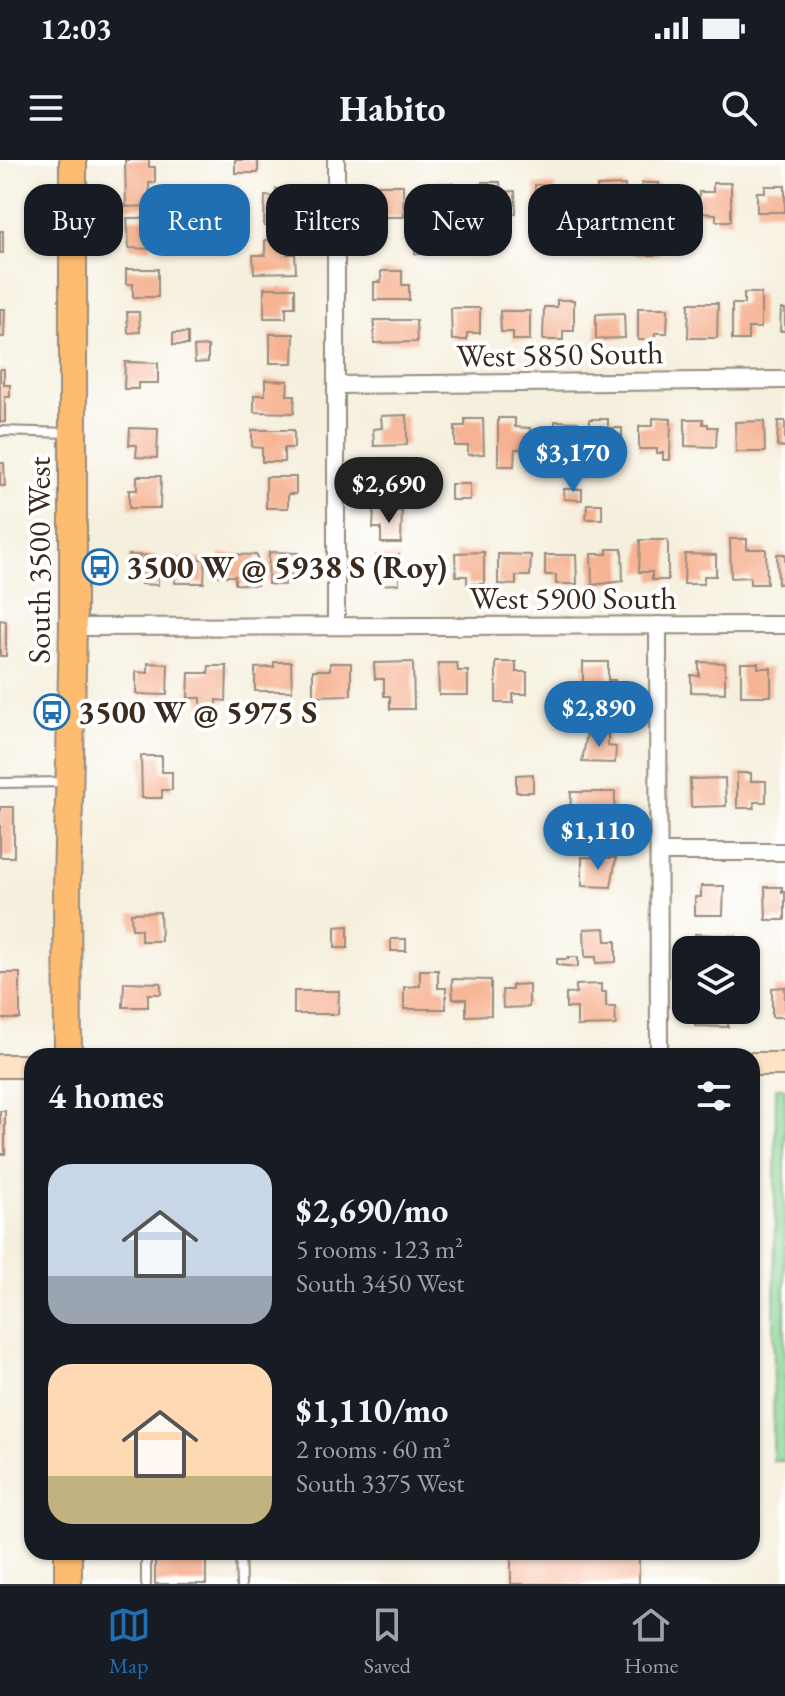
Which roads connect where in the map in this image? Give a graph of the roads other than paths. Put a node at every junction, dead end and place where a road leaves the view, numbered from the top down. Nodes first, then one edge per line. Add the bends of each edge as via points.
1 (73, 160) edge
2 (336, 160) edge
3 (785, 380) edge
4 (336, 385) junction
5 (0, 431) edge
6 (73, 433) junction
7 (658, 625) junction
8 (785, 625) edge
9 (336, 626) junction
10 (73, 627) junction
11 (70, 782) junction
12 (0, 783) edge
13 (659, 852) junction
14 (785, 852) edge
15 (68, 1048) edge
16 (659, 1048) edge
17 (760, 1064) edge
18 (785, 1064) edge
19 (0, 1066) edge
20 (24, 1066) edge
21 (68, 1560) edge
22 (146, 1560) edge
23 (240, 1560) edge
24 (68, 1584) edge
25 (146, 1584) edge
26 (241, 1584) edge

1 - 6 main road, South 3500 West
2 - 4 street
3 - 4 street, West 5850 South
4 - 9 street
5 - 6 lane
6 - 10 main road, South 3500 West
7 - 8 street, West 5900 South
7 - 9 street, West 5900 South
7 - 13 street
9 - 10 street, West 5900 South
10 - 11 main road, South 3500 West
11 - 12 lane
11 - 15 main road, South 3500 West
13 - 14 street
13 - 16 street
17 - 18 street
19 - 20 street
21 - 24 main road
22 - 25 lane
23 - 26 lane

